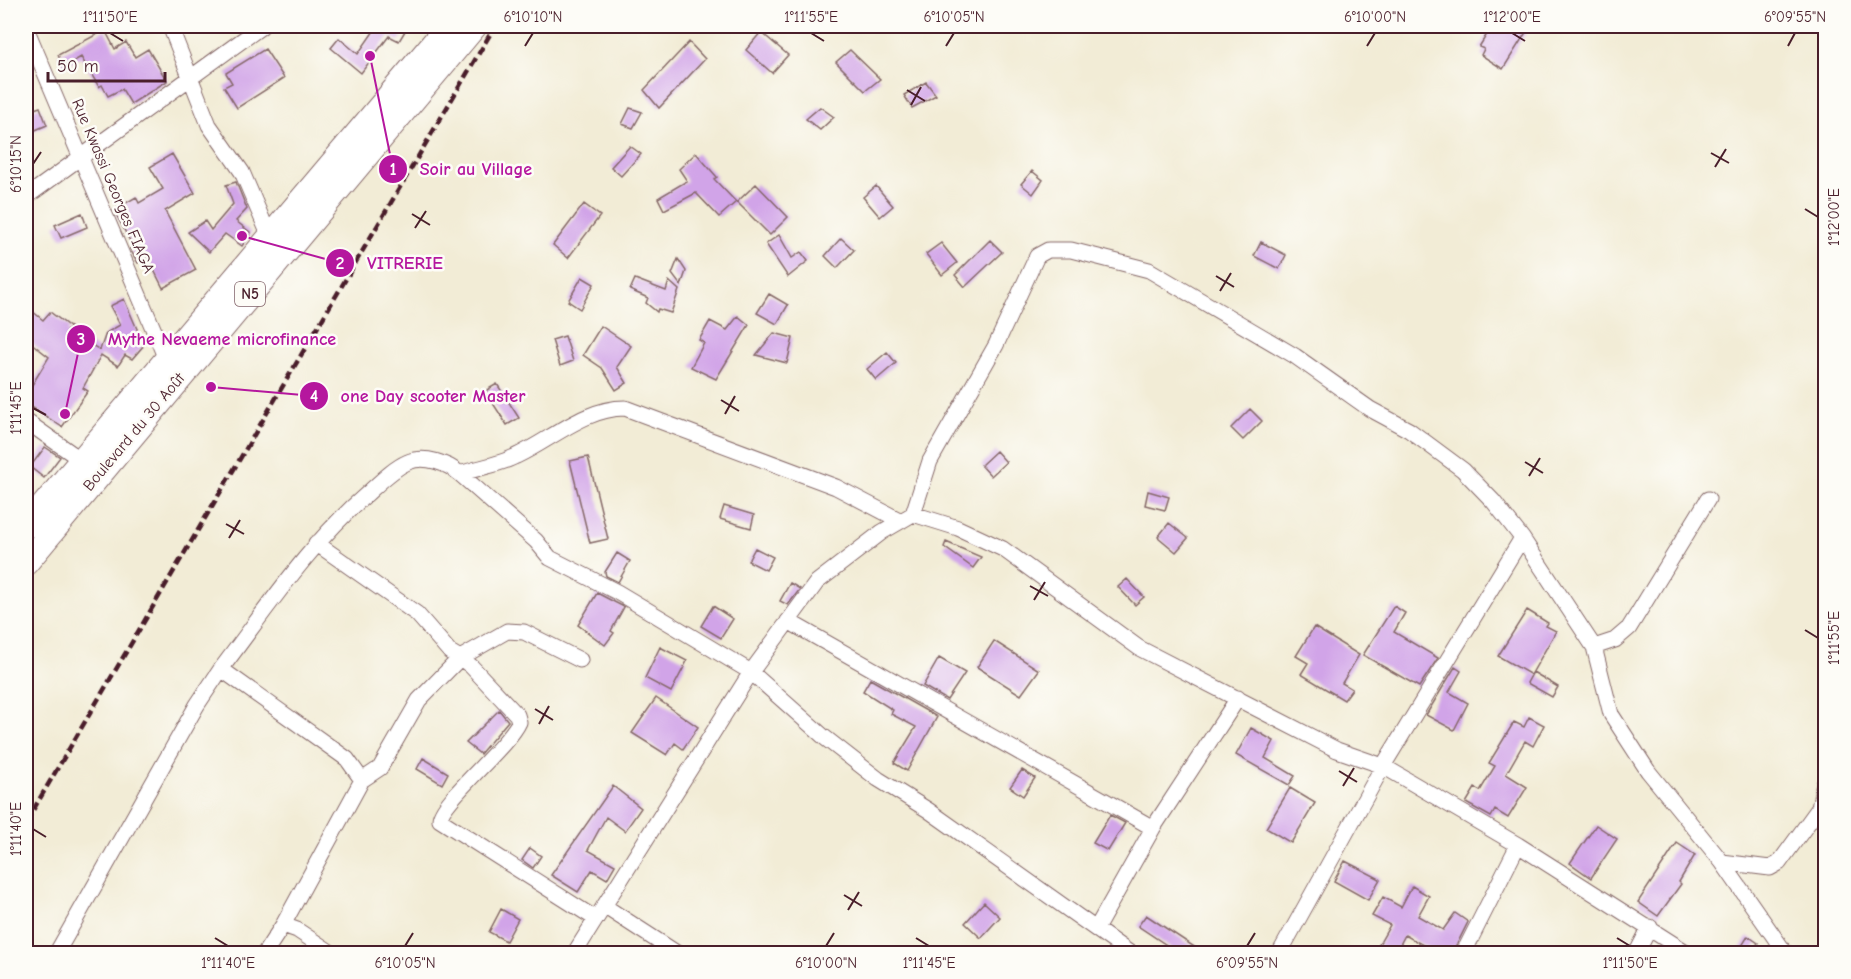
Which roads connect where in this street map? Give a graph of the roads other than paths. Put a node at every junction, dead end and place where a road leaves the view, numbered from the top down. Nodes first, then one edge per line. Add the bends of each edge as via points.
1 (170, 26) edge
2 (262, 26) edge
3 (448, 26) edge
4 (475, 26) edge
5 (26, 28) edge
6 (192, 78) junction
7 (78, 157) junction
8 (26, 197) edge
9 (269, 235) junction
10 (166, 359) junction
11 (26, 421) edge
12 (81, 460) junction
13 (460, 474) junction
14 (1708, 499) dead end
15 (907, 517) junction
16 (26, 526) edge
17 (1522, 538) junction
18 (316, 543) junction
19 (26, 563) edge
20 (788, 621) junction
21 (1594, 647) junction
22 (460, 658) junction
23 (580, 660) dead end
24 (221, 669) junction
25 (750, 672) junction
26 (1238, 698) junction
27 (1383, 766) junction
28 (362, 780) junction
29 (1824, 784) edge
30 (1153, 828) junction
31 (1518, 845) junction
32 (1722, 861) junction
33 (600, 913) junction
34 (283, 925) junction
35 (1650, 927) junction
36 (1096, 929) junction
37 (56, 954) edge
38 (264, 954) edge
39 (333, 954) edge
40 (574, 954) edge
41 (678, 954) edge
42 (1131, 954) edge
43 (1279, 954) edge
44 (1463, 954) edge
45 (1636, 954) edge
46 (1689, 954) edge
47 (1786, 954) edge

1 - 6 street
2 - 6 street
3 - 9 highway, Boulevard du 30 Août / N5
4 - 19 highway, Boulevard du 30 Août / N5
5 - 7 street, Rue Kwassi Georges FIAGA
6 - 7 street
6 - 9 street via 209,125 242,172
7 - 8 street
7 - 10 street, Rue Kwassi Georges FIAGA
9 - 10 highway, Boulevard du 30 Août / N5
10 - 12 highway, Boulevard du 30 Août / N5
11 - 12 street
12 - 16 highway, Boulevard du 30 Août / N5
13 - 15 street via 514,458 539,441 608,408 625,408
13 - 18 street via 440,462 409,461 350,509
13 - 25 street via 550,558 617,592
14 - 21 street via 1629,628 1615,640
15 - 17 street via 930,461 996,345 1037,256 1048,250 1071,250 1149,270 1295,356 1463,470
15 - 20 street via 817,582
15 - 26 street via 958,528 1003,549 1139,648
17 - 21 street
17 - 27 street
18 - 22 street via 417,614
18 - 24 street
20 - 25 street
20 - 30 street
21 - 32 street via 1611,714 1648,771
22 - 23 street via 507,631 524,632
22 - 28 street via 419,700 380,768
22 - 33 street via 517,715 519,722 490,760 446,805 440,820
24 - 28 street via 347,759
24 - 37 street
25 - 33 street
25 - 36 street via 878,779
26 - 27 street via 1337,750
26 - 30 street
27 - 31 street
27 - 43 street
28 - 34 street
29 - 32 street via 1819,808 1779,863 1770,867
30 - 36 street
31 - 35 street
31 - 44 street
32 - 47 street
33 - 40 street
33 - 41 street
34 - 38 street
34 - 39 street
35 - 45 street
35 - 46 street
36 - 42 street

